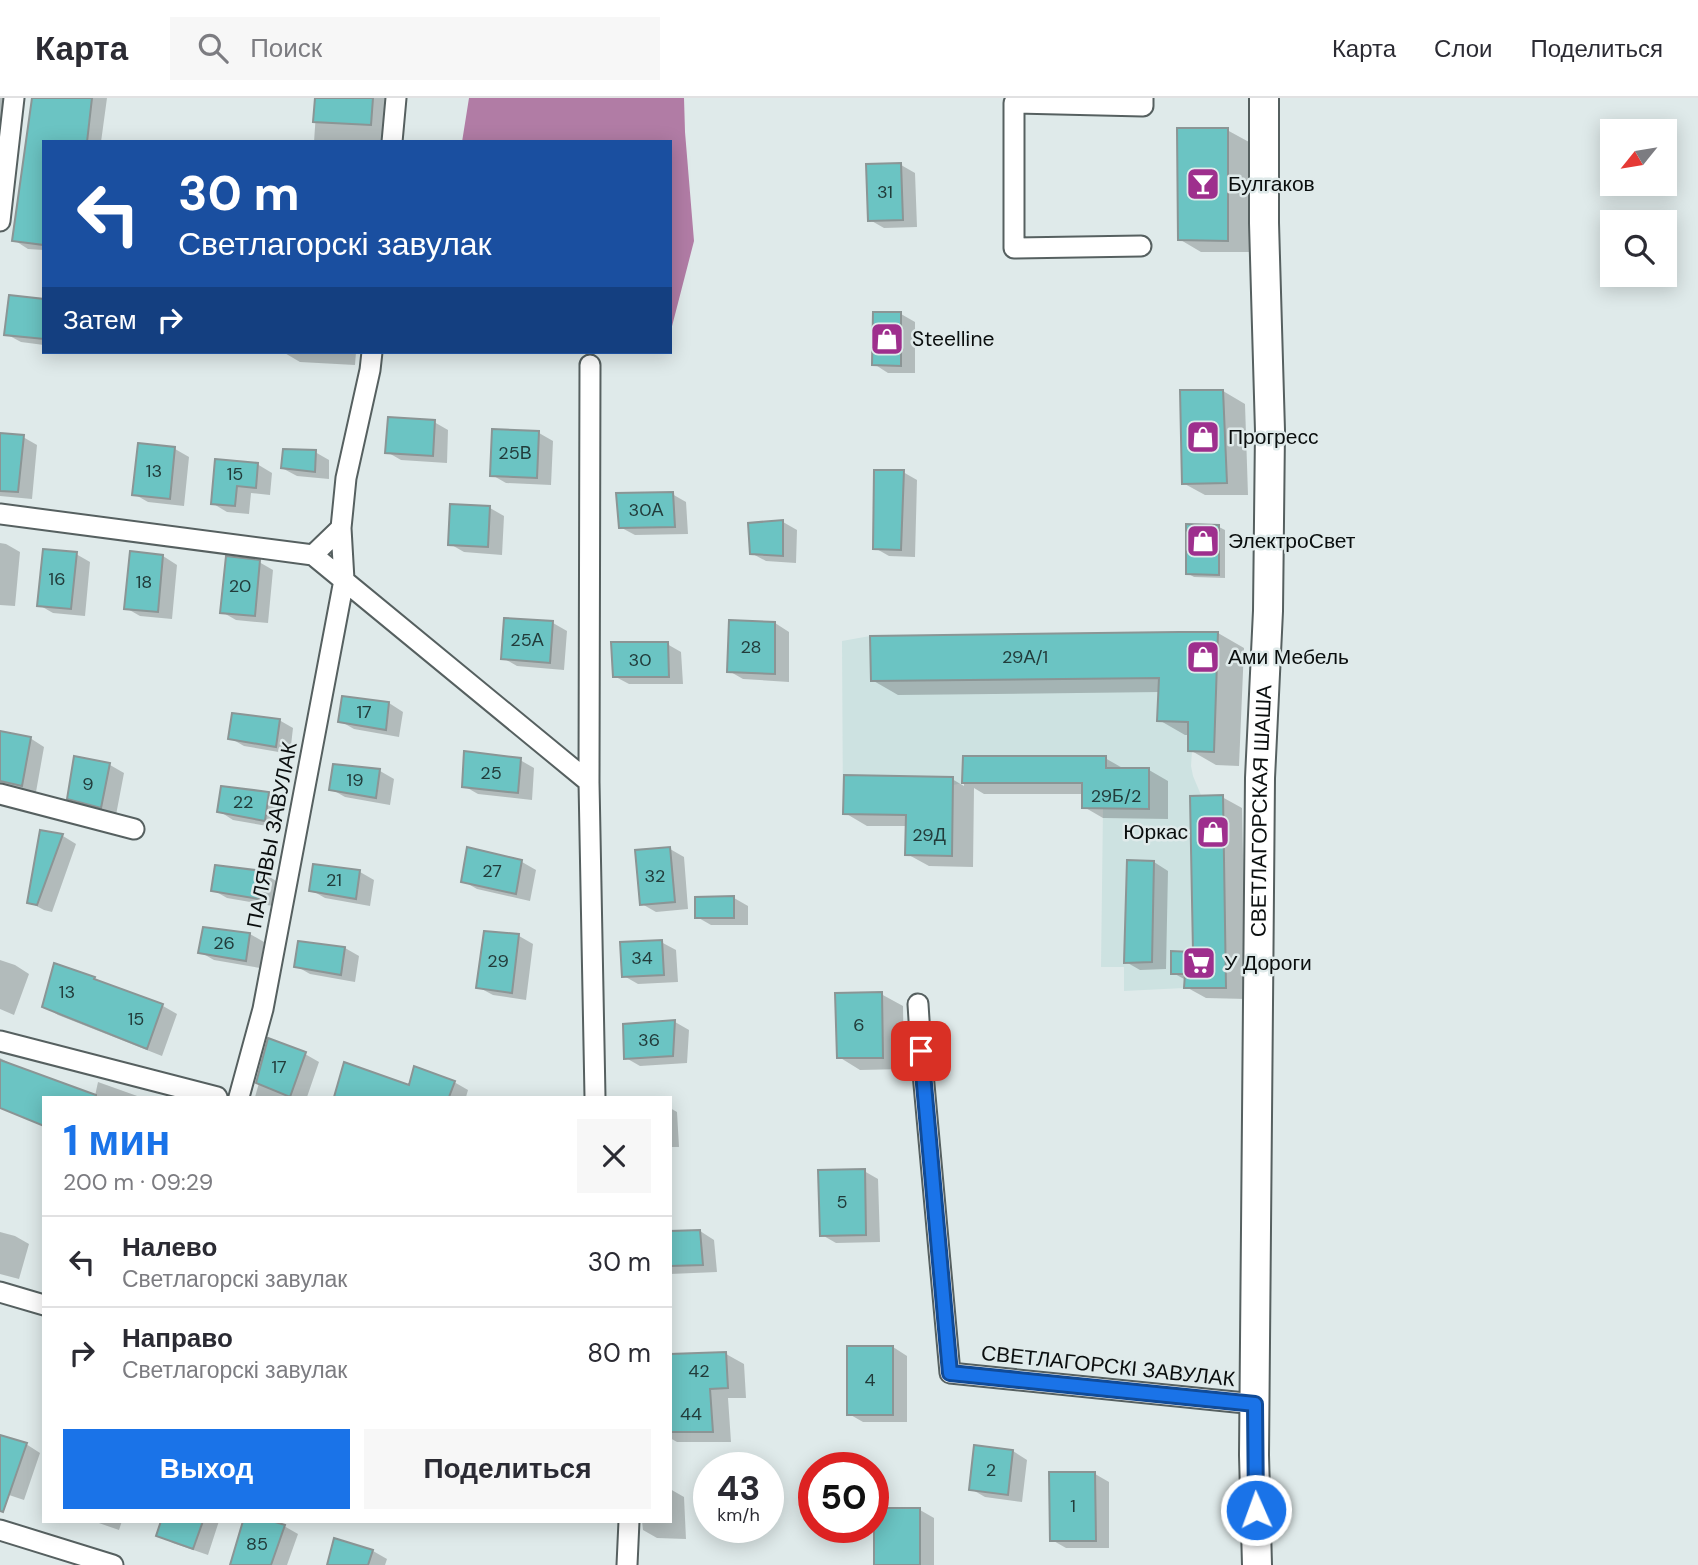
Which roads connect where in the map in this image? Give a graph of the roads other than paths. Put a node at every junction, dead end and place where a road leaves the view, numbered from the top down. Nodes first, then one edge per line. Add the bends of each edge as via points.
1 (14, 98) edge
2 (396, 98) edge
3 (1143, 98) edge
4 (1264, 98) edge
5 (392, 140) edge
6 (0, 221) edge
7 (1141, 246) dead end
8 (372, 354) edge
9 (590, 365) dead end
10 (0, 514) edge
11 (341, 528) junction
12 (313, 555) junction
13 (344, 580) junction
14 (589, 782) junction
15 (0, 794) edge
16 (134, 829) dead end
17 (918, 1004) dead end
18 (0, 1041) edge
19 (213, 1096) edge
20 (239, 1096) edge
21 (595, 1096) edge
22 (0, 1292) edge
23 (42, 1303) edge
24 (1255, 1404) junction
25 (629, 1523) edge
26 (0, 1530) edge
27 (113, 1565) edge
28 (627, 1565) edge
29 (1257, 1565) edge

1 - 6 street
2 - 5 street
3 - 7 street via 1143,106 1014,103 1014,248
4 - 24 main road, СВЕТЛАГОРСКАЯ ШАША via 1270,459 1260,778
8 - 11 street, ПАЛЯВЫ ЗАВУЛАК via 346,478
9 - 14 street
10 - 12 street
11 - 12 street
11 - 13 street, ПАЛЯВЫ ЗАВУЛАК
12 - 13 street
13 - 14 street
13 - 20 street, ПАЛЯВЫ ЗАВУЛАК via 263,1009
14 - 21 street
15 - 16 street
17 - 24 street, СВЕТЛАГОРСКІ ЗАВУЛАК via 950,1373
18 - 19 street
22 - 23 street
24 - 29 main road, СВЕТЛАГОРСКАЯ ШАША
25 - 28 street
26 - 27 street

